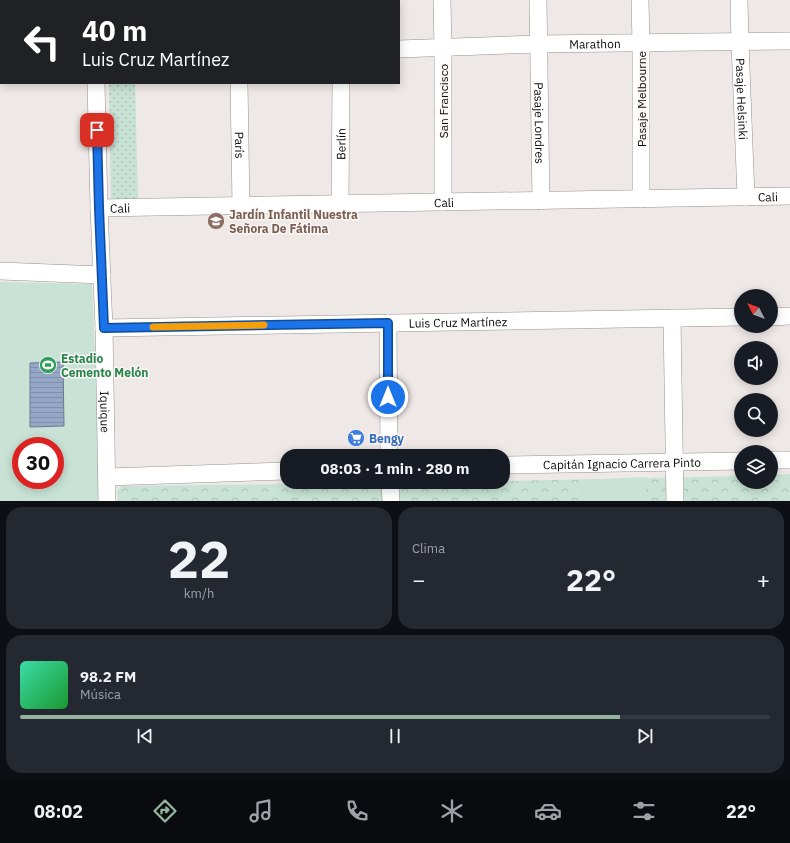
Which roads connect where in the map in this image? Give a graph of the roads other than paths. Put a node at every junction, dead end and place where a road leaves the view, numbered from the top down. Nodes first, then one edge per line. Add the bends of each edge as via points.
1 (442, 0) edge
2 (538, 0) edge
3 (640, 0) edge
4 (739, 0) edge
5 (790, 41) edge
6 (740, 42) junction
7 (641, 43) junction
8 (539, 44) junction
9 (443, 48) junction
10 (400, 49) edge
11 (96, 84) edge
12 (239, 84) edge
13 (341, 84) edge
14 (790, 196) edge
15 (746, 197) junction
16 (641, 199) junction
17 (541, 201) junction
18 (443, 202) junction
19 (340, 204) junction
20 (241, 206) junction
21 (99, 208) junction
22 (0, 271) edge
23 (102, 275) junction
24 (790, 316) edge
25 (734, 317) edge
26 (778, 317) edge
27 (672, 318) junction
28 (388, 323) junction
29 (104, 328) junction
30 (389, 449) edge
31 (778, 460) edge
32 (790, 460) edge
33 (734, 461) edge
34 (675, 462) junction
35 (510, 465) edge
36 (280, 471) edge
37 (107, 477) junction
38 (390, 489) edge
39 (107, 501) edge
40 (391, 501) edge
41 (676, 501) edge

1 - 9 street, San Francisco
2 - 8 street, Pasaje Londres
3 - 7 street, Pasaje Melbourne
4 - 6 street, Pasaje Helsinki
5 - 6 street, Marathon
6 - 7 street, Marathon
6 - 15 street, Pasaje Helsinki
7 - 8 street, Marathon
7 - 16 street, Pasaje Melbourne
8 - 9 street, Marathon
8 - 17 street, Pasaje Londres
9 - 10 street, Marathon
9 - 18 street, San Francisco
11 - 21 street, Iquique
12 - 20 street, París
13 - 19 street, Berlín
14 - 15 street, Cali
15 - 16 street, Cali
16 - 17 street, Cali
17 - 18 street, Cali
18 - 19 street, Cali
19 - 20 street, Cali
20 - 21 street, Cali
21 - 23 street, Iquique
22 - 23 street
23 - 29 street, Iquique
24 - 26 street
25 - 27 street, Luis Cruz Martínez
27 - 28 street, Luis Cruz Martínez
27 - 34 street
28 - 29 street, Luis Cruz Martínez
28 - 30 street
29 - 37 street, Iquique
31 - 32 street
33 - 34 street, Capitán Ignacio Carrera Pinto
34 - 35 street, Capitán Ignacio Carrera Pinto
34 - 41 street
36 - 37 street
37 - 39 street, Iquique
38 - 40 street

